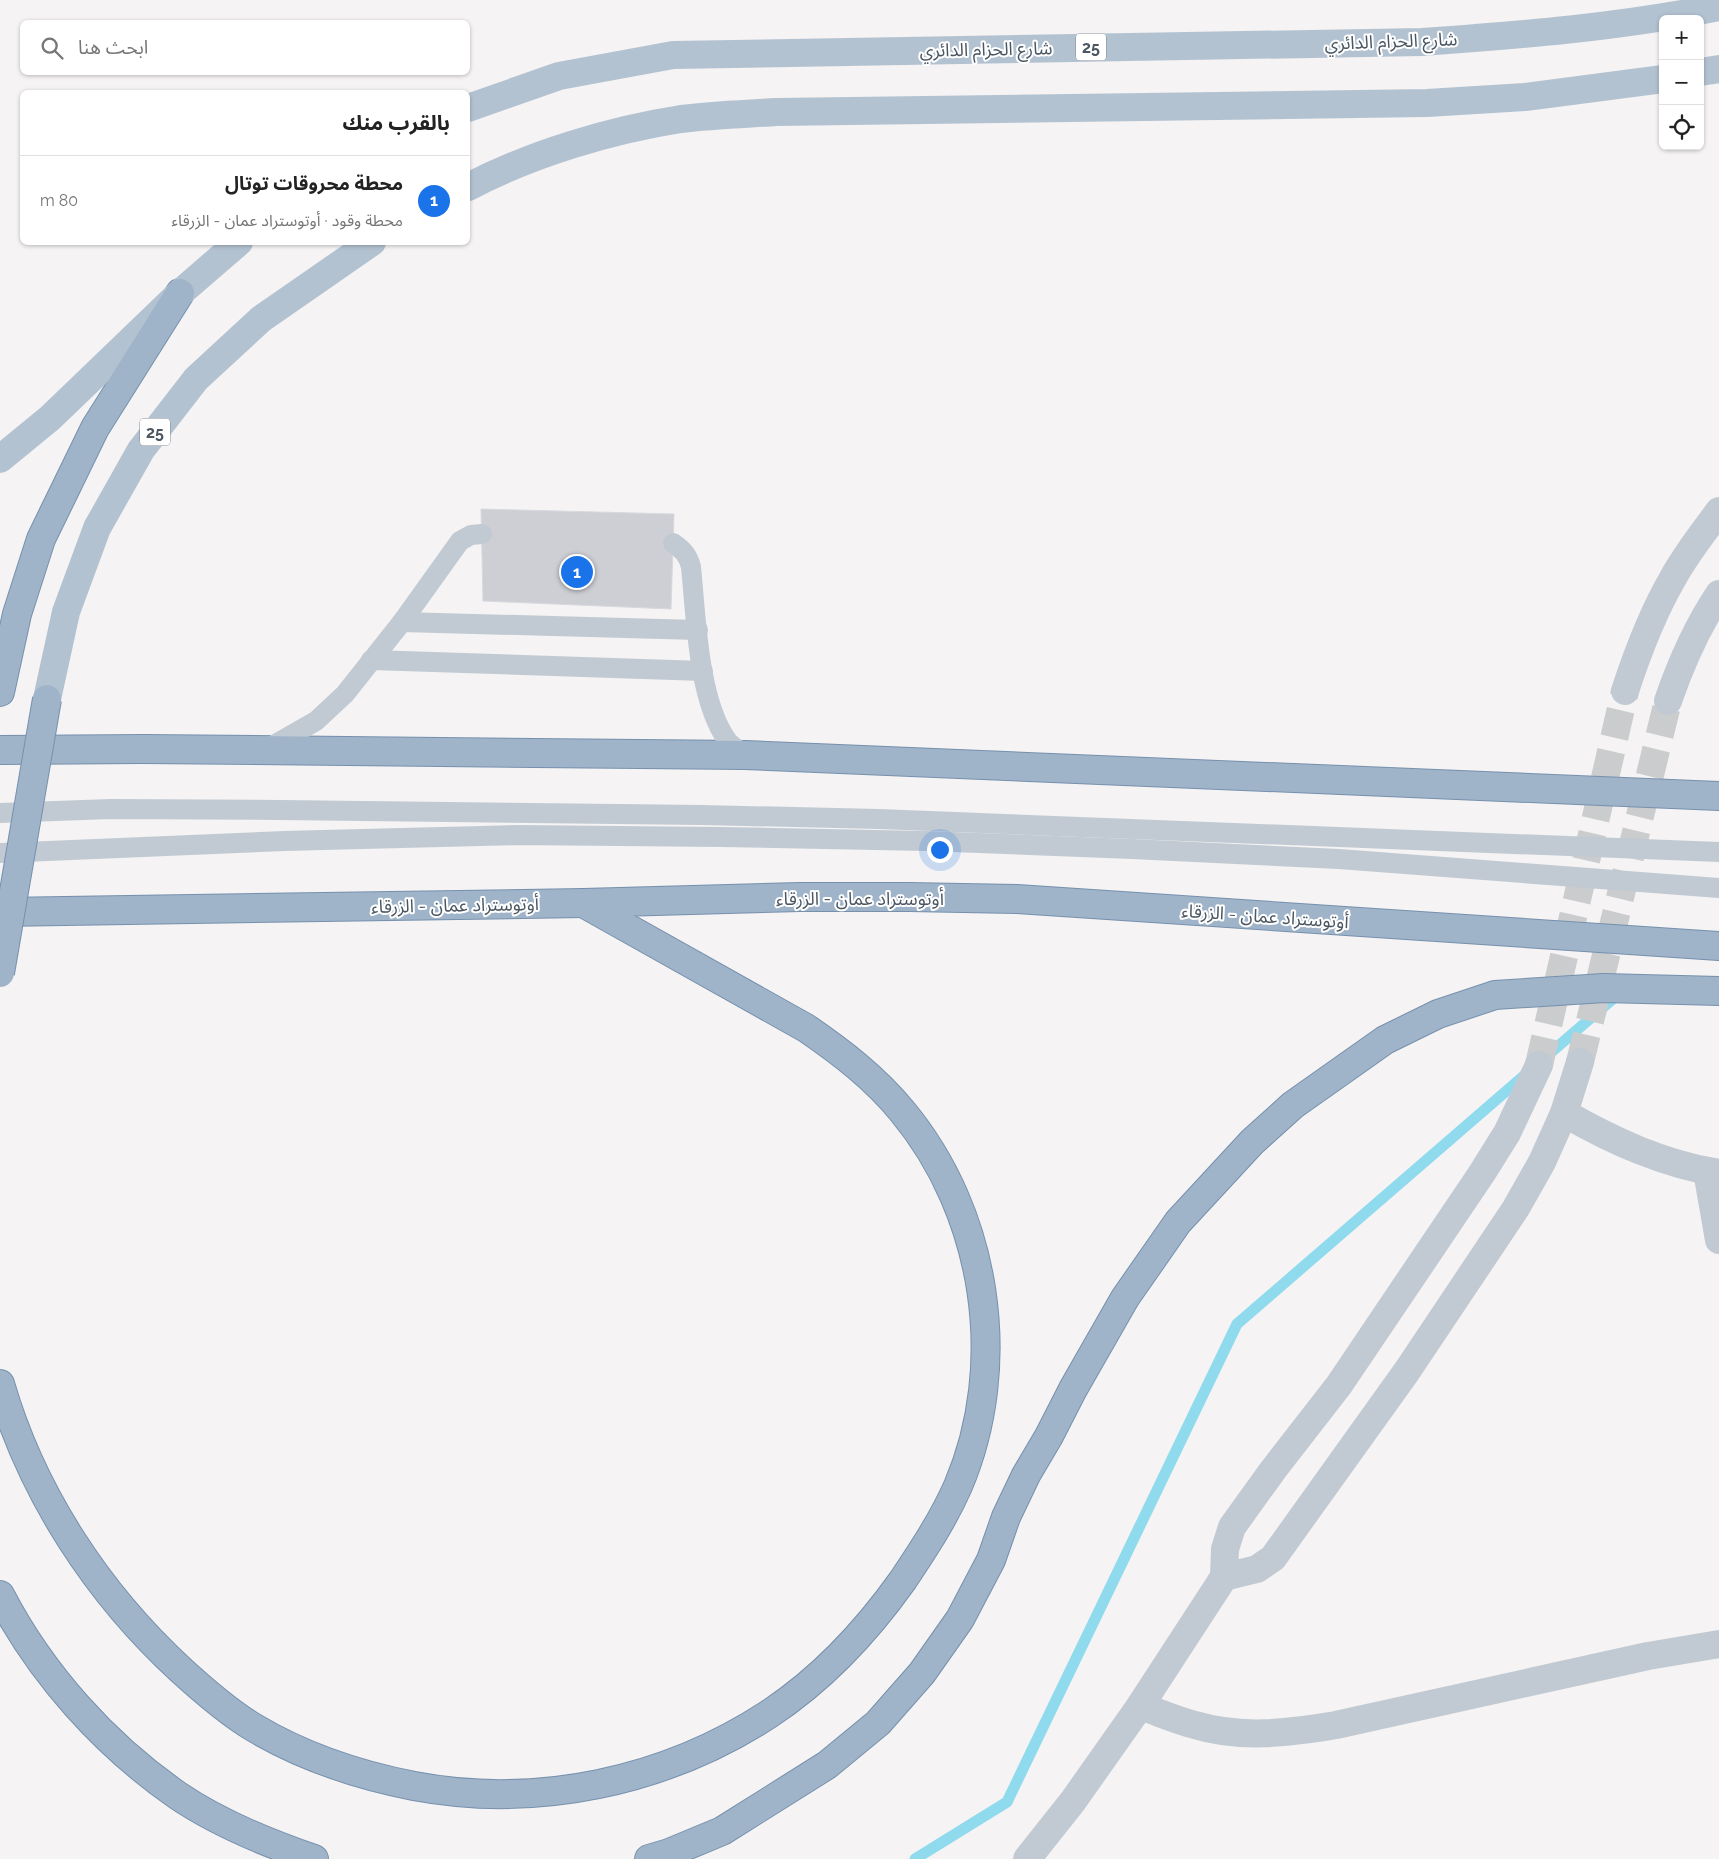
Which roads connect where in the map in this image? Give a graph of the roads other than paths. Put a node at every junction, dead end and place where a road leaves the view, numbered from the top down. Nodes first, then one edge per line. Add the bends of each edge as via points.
1 (1719, 7) edge
2 (1719, 70) edge
3 (1704, 72) edge
4 (1659, 79) edge
5 (470, 107) edge
6 (470, 185) edge
7 (236, 245) edge
8 (368, 245) edge
9 (180, 293) junction
10 (0, 459) edge
11 (1719, 511) edge
12 (482, 534) dead end
13 (673, 543) dead end
14 (1719, 594) edge
15 (402, 622) junction
16 (698, 630) junction
17 (371, 660) junction
18 (703, 671) junction
19 (1625, 691) tunnel mouth
20 (0, 692) edge
21 (47, 699) joint
22 (1668, 701) tunnel mouth
23 (0, 750) edge
24 (263, 751) junction
25 (745, 754) junction
26 (1719, 796) edge
27 (0, 812) edge
28 (1719, 852) edge
29 (0, 853) edge
30 (1719, 888) edge
31 (583, 903) junction
32 (0, 912) edge
33 (1719, 946) edge
34 (0, 973) edge
35 (1719, 991) edge
36 (1580, 1062) tunnel mouth
37 (1539, 1065) tunnel mouth
38 (1564, 1113) junction
39 (1713, 1172) edge
40 (1719, 1240) edge
41 (0, 1384) edge
42 (1224, 1577) junction
43 (0, 1595) edge
44 (1719, 1644) edge
45 (1140, 1706) junction
46 (314, 1859) edge
47 (649, 1859) edge
48 (1027, 1859) edge

1 - 5 main road, شارع الحزام الدائري / 25 via 1606,25 1422,42 673,55 559,76
2 - 3 main road
4 - 6 main road via 1525,97 1427,103 776,112 682,119 588,139 499,171
7 - 9 main road
8 - 21 main road, 25 via 262,319 196,379 141,450 97,528 66,612
9 - 10 main road via 50,418
9 - 20 highway via 95,428 41,539 17,614
11 - 19 street via 1674,576 1654,613
12 - 15 lane via 460,541
13 - 16 lane via 688,557 691,567
14 - 22 street via 1696,632
15 - 16 lane
15 - 17 lane
16 - 18 lane
17 - 18 lane
17 - 24 lane via 345,694 316,721
18 - 25 lane via 718,726 728,742
21 - 34 highway, bridge
23 - 24 highway
24 - 25 highway
25 - 26 highway
27 - 28 lane via 270,810 850,818
29 - 30 lane via 516,835 926,841 1339,859
31 - 32 highway, أوتوستراد عمان - الزرقاء
31 - 33 highway, أوتوستراد عمان - الزرقاء via 810,897 1017,899
31 - 41 highway via 806,1028 841,1052 902,1111 928,1146 965,1222 977,1265 986,1355 973,1443 958,1485 914,1564 850,1646 813,1681 771,1713 703,1750 629,1777 582,1788 484,1794 434,1790 386,1781 340,1767 294,1749 250,1725 205,1691 124,1611 88,1566 58,1518 30,1463
35 - 47 highway via 1604,988 1495,995 1438,1014 1385,1040 1293,1106 1252,1142 1178,1222 1125,1298 1026,1475 990,1560 960,1619 922,1674 878,1723 827,1765 722,1831
36 - 38 street
37 - 42 street via 1507,1133 1482,1173 1339,1385 1232,1527 1225,1548
38 - 39 street via 1633,1149 1669,1162
38 - 42 street via 1516,1208 1407,1371 1273,1558 1257,1569
39 - 40 street
42 - 45 street
43 - 46 highway via 14,1622 60,1687 115,1745 177,1795 227,1824
44 - 45 street via 1648,1656 1301,1731 1266,1734 1230,1732 1196,1726
45 - 48 street via 1073,1801

